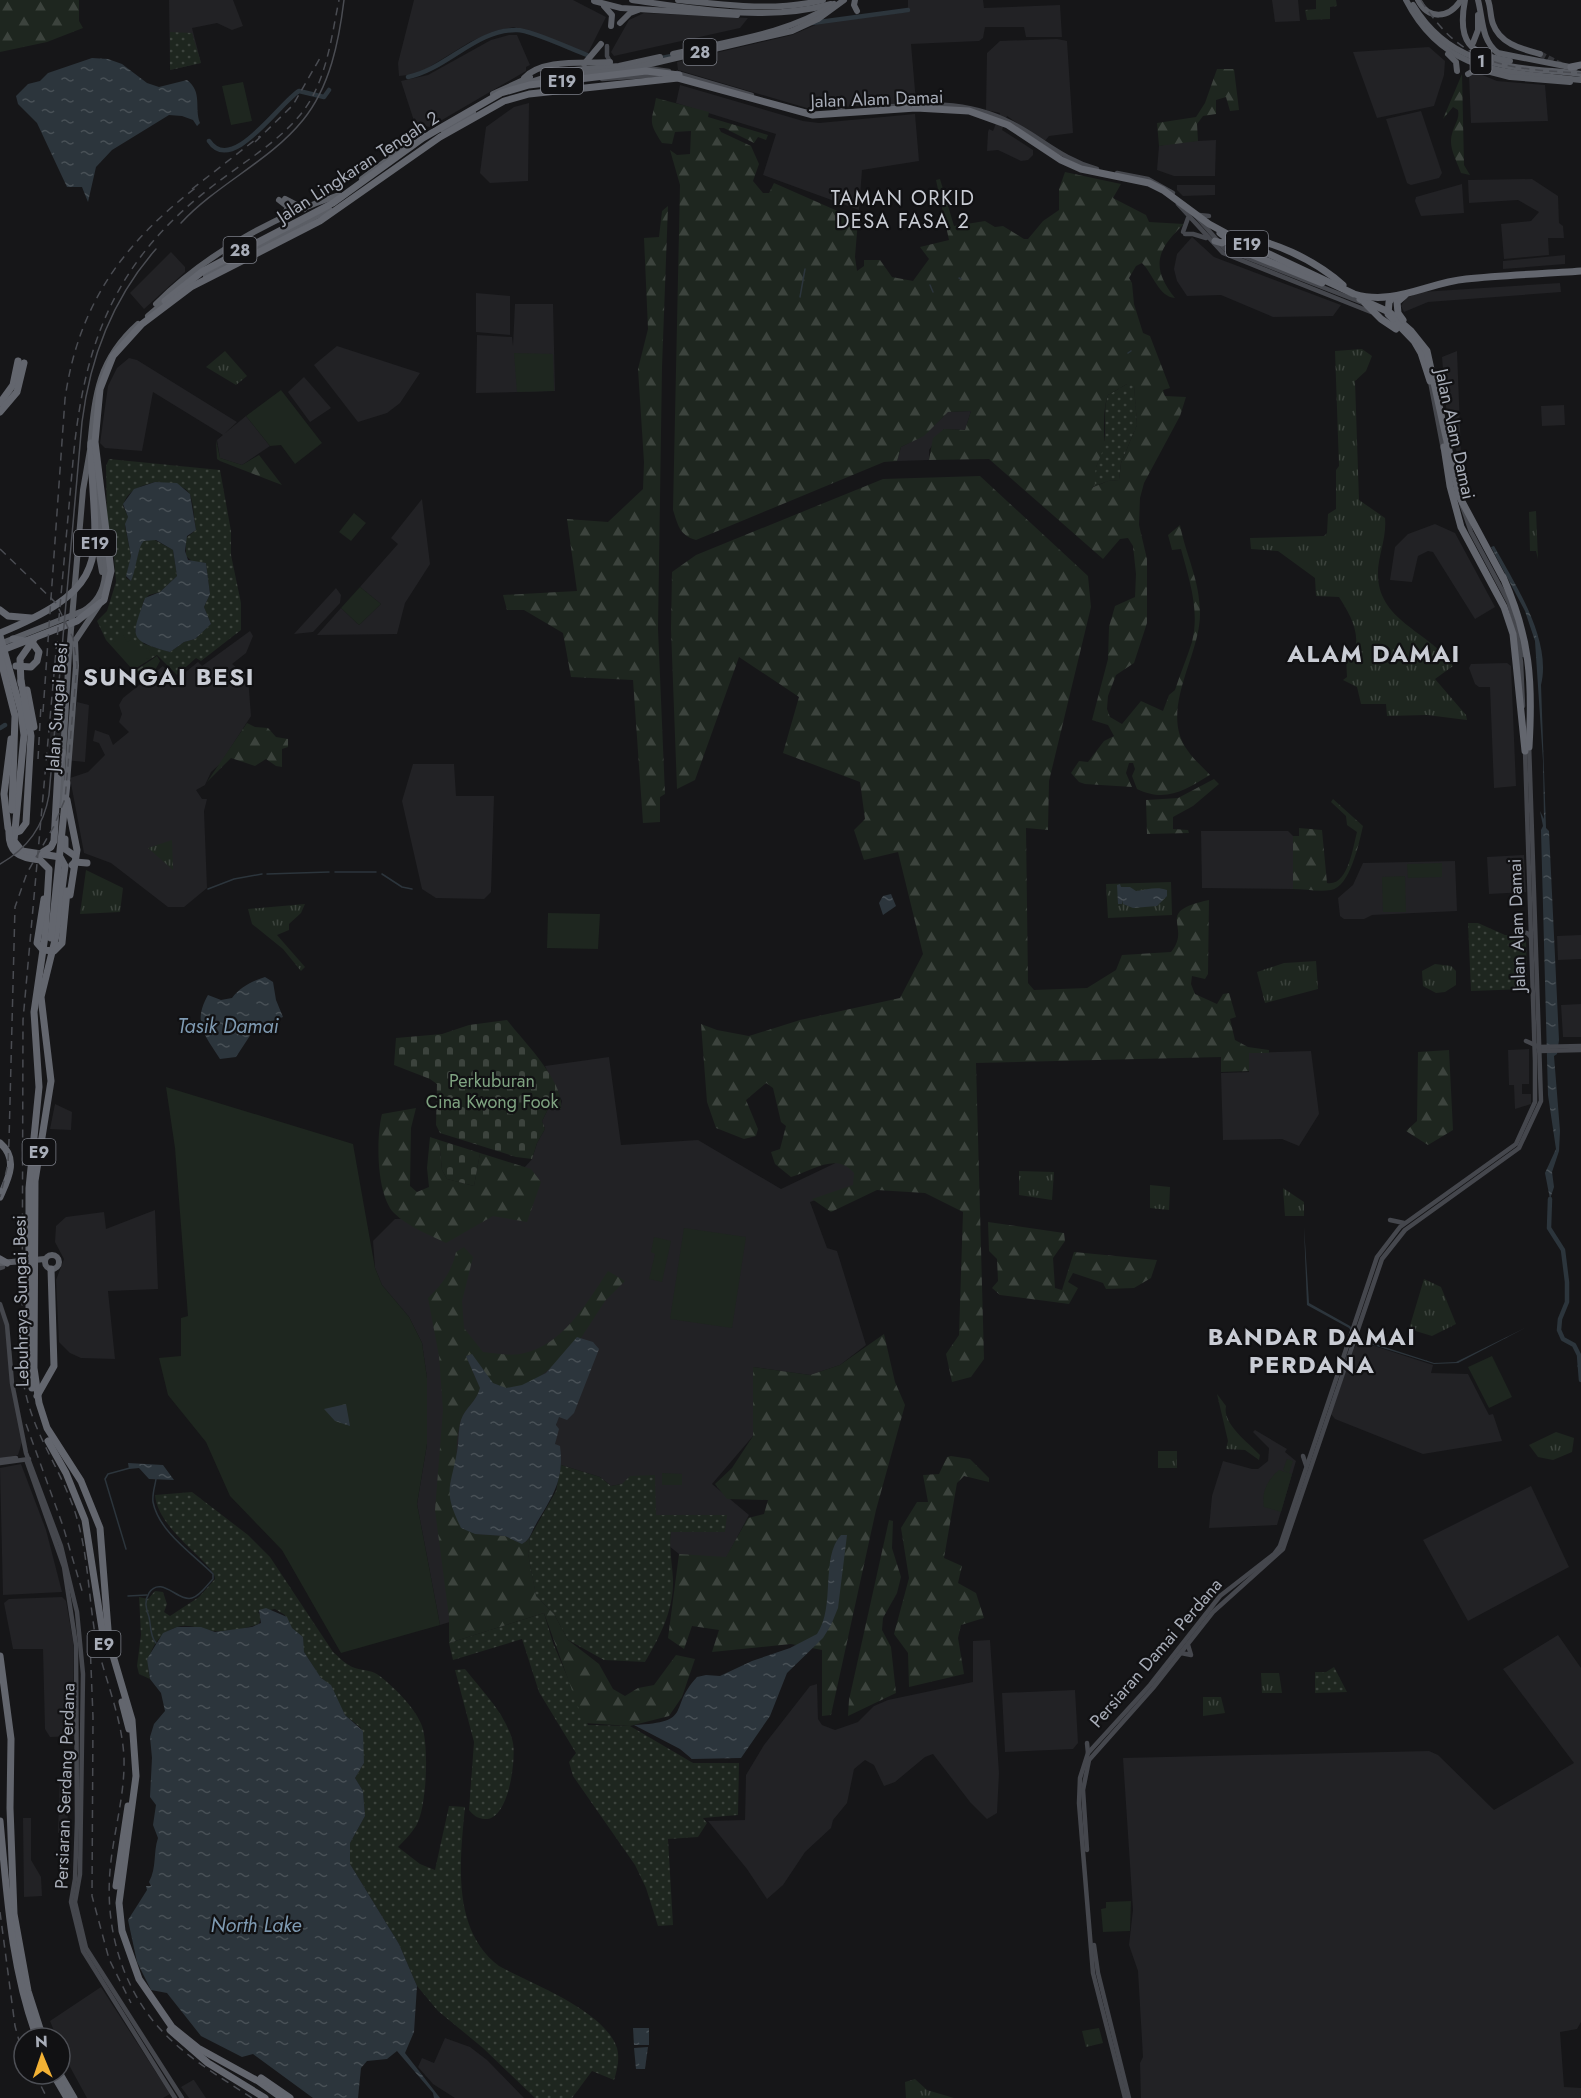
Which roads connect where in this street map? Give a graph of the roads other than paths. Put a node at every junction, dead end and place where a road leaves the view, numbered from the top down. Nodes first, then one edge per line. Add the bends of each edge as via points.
1 (635, 0) edge
2 (678, 0) edge
3 (718, 0) edge
4 (823, 0) edge
5 (839, 0) edge
6 (845, 0) edge
7 (855, 0) edge
8 (1408, 0) edge
9 (1418, 0) edge
10 (1463, 0) edge
11 (1476, 0) edge
12 (1488, 0) edge
13 (592, 1) edge
14 (647, 9) junction
15 (777, 10) junction
16 (857, 11) dead end
17 (620, 23) dead end
18 (611, 26) dead end
19 (1473, 43) dead end
20 (604, 45) joint
21 (1439, 45) junction
22 (1453, 54) junction
23 (1540, 54) tunnel mouth
24 (610, 62) junction
25 (584, 64) junction
26 (1551, 64) junction
27 (1571, 67) joint
28 (1581, 67) edge
29 (1457, 71) dead end
30 (1487, 71) junction
31 (1468, 74) dead end
32 (1581, 74) edge
33 (545, 75) junction
34 (524, 78) junction
35 (1581, 82) edge
36 (493, 100) junction
37 (833, 104) dead end
38 (843, 110) junction
39 (339, 195) junction
40 (333, 206) junction
41 (304, 209) junction
42 (1194, 214) junction
43 (1188, 217) junction
44 (1208, 219) junction
45 (283, 220) junction
46 (261, 230) junction
47 (1205, 230) junction
48 (243, 239) junction
49 (1212, 240) junction
50 (270, 245) junction
51 (253, 255) junction
52 (1581, 271) edge
53 (1342, 285) junction
54 (1416, 290) junction
55 (1354, 294) junction
56 (1395, 295) junction
57 (169, 304) junction
58 (1388, 306) dead end
59 (1377, 309) junction
60 (147, 316) junction
61 (1434, 397) junction
62 (0, 398) edge
63 (0, 408) edge
64 (1448, 449) junction
65 (90, 450) junction
66 (1453, 471) junction
67 (1488, 571) junction
68 (1503, 578) junction
69 (97, 600) junction
70 (0, 610) edge
71 (36, 618) junction
72 (34, 638) junction
73 (13, 639) junction
74 (0, 642) edge
75 (1518, 642) junction
76 (0, 657) edge
77 (16, 666) junction
78 (20, 677) junction
79 (68, 697) junction
80 (15, 722) junction
81 (1527, 749) junction
82 (62, 752) joint
83 (27, 766) junction
84 (19, 783) junction
85 (61, 790) junction
86 (67, 800) junction
87 (60, 806) joint
88 (1527, 820) junction
89 (51, 854) junction
90 (23, 855) junction
91 (75, 856) junction
92 (41, 857) junction
93 (68, 869) junction
94 (47, 887) junction
95 (65, 920) junction
96 (1531, 922) junction
97 (1531, 937) junction
98 (43, 956) junction
99 (48, 964) junction
100 (1534, 1035) junction
101 (1581, 1048) edge
102 (1540, 1049) junction
103 (0, 1145) edge
104 (0, 1190) edge
105 (0, 1197) edge
106 (1406, 1222) junction
107 (1395, 1233) junction
108 (45, 1264) joint
109 (3, 1265) edge
110 (0, 1304) edge
111 (34, 1368) junction
112 (50, 1375) junction
113 (37, 1396) junction
114 (24, 1443) junction
115 (1311, 1452) junction
116 (27, 1457) junction
117 (17, 1459) junction
118 (0, 1462) edge
119 (1309, 1465) junction
120 (29, 1467) junction
121 (47, 1511) junction
122 (1270, 1560) junction
123 (0, 1656) edge
124 (1098, 1742) junction
125 (1088, 1754) junction
126 (80, 1755) junction
127 (0, 1821) edge
128 (1084, 1836) junction
129 (33, 2026) edge
130 (40, 2026) edge
131 (193, 2053) junction
132 (228, 2065) junction
133 (176, 2088) junction
134 (174, 2096) edge
135 (182, 2098) edge
136 (265, 2098) edge
137 (276, 2098) edge
138 (282, 2098) edge
139 (290, 2098) edge
140 (1127, 2098) edge

1 - 15 highway via 749,13
2 - 15 highway
3 - 15 highway
4 - 15 highway
5 - 33 highway, Jalan Lingkaran Tengah 2 / 28 via 815,16 776,30 619,66
6 - 15 highway via 810,9
6 - 33 highway, Jalan Lingkaran Tengah 2 / 28 via 792,31 625,70
7 - 16 highway
8 - 21 highway, 1 via 1427,33
8 - 32 highway, 1 via 1433,31 1471,57 1511,67
9 - 10 highway via 1425,11 1436,15 1450,12
10 - 26 highway via 1461,26 1473,48 1495,59
11 - 19 highway via 1479,24
11 - 26 highway via 1485,36 1493,49 1508,57
12 - 23 highway via 1493,25 1500,36 1514,46
13 - 14 highway
13 - 18 highway via 610,11
14 - 15 highway via 764,16
14 - 17 highway via 632,11
20 - 24 main road
20 - 25 highway
21 - 22 highway, 1
21 - 29 highway via 1456,62
22 - 30 highway
22 - 35 highway, 1 via 1496,69
24 - 25 highway
24 - 38 main road, Jalan Alam Damai via 617,72 658,69 812,111
25 - 34 highway via 543,68
26 - 27 highway
27 - 28 highway
30 - 31 highway
30 - 35 highway via 1510,77
33 - 34 highway, Jalan Lingkaran Tengah 2 / 28
33 - 36 highway, Jalan Lingkaran Tengah 2 / 28
34 - 39 highway, Jalan Lingkaran Tengah 2 / 28 via 415,140
36 - 40 highway, Jalan Lingkaran Tengah 2 / 28 via 412,149
36 - 43 main road, Jalan Alam Damai via 526,88 668,75 813,117 916,109 963,112 1009,128 1080,170 1157,188
37 - 38 main road
38 - 42 main road, Jalan Alam Damai via 943,104 979,109 1011,122 1064,158 1160,184
39 - 41 highway
39 - 60 highway, Jalan Lingkaran Tengah 2 / 28 via 197,274
40 - 50 highway
40 - 57 highway, Jalan Lingkaran Tengah 2 / 28 via 207,275
41 - 45 highway
41 - 45 highway via 282,199 288,207
42 - 44 main road
42 - 47 main road, Jalan Alam Damai
43 - 49 main road, Jalan Alam Damai
43 - 49 main road via 1184,233
44 - 47 main road
44 - 53 highway, E19
44 - 68 highway via 1221,235 1245,252 1389,312 1421,341 1430,360 1459,496
44 - 71 highway, E19 via 1149,182 1081,168 1009,124 969,110 916,107 813,113 660,71 529,85 501,93 423,138 333,203 203,271 121,343 102,372 91,442 96,524 92,564 77,590
45 - 46 highway
46 - 48 highway
46 - 50 highway via 256,238 259,243
47 - 49 main road, Jalan Alam Damai
48 - 51 highway via 254,243
48 - 60 highway via 171,289
49 - 53 highway via 1222,243 1234,236 1270,244 1322,269
49 - 59 main road, Jalan Alam Damai via 1225,249
49 - 67 main road, Jalan Alam Damai via 1232,257 1382,317 1416,343 1427,366 1458,512
50 - 51 highway
51 - 57 highway
52 - 54 highway, E19 via 1465,279
52 - 56 highway, E19 via 1429,282
53 - 56 highway, E19 via 1373,298
54 - 55 highway, E19 via 1385,299
54 - 68 highway via 1396,302 1398,313 1423,339 1433,359 1462,495
55 - 61 highway via 1413,345
55 - 72 highway, E19 via 1233,237 1149,183 1081,169 1008,125 969,111 916,108 813,115 678,78 529,94 504,101 462,124 320,221 191,287 142,324 122,345 105,372 100,389 95,442 111,571 109,588 104,600 77,621
56 - 61 highway via 1389,302 1388,314 1421,353
57 - 69 highway, Jalan Lingkaran Tengah 2 / 28 via 128,343 111,366 104,386 96,464 106,559
58 - 59 main road
59 - 64 main road, Jalan Alam Damai via 1409,330 1425,351
60 - 65 highway, Jalan Lingkaran Tengah 2 / 28 via 124,338 106,364 96,394
61 - 81 highway via 1458,520 1504,607 1513,634
62 - 63 highway via 21,362 17,392
64 - 66 main road, Jalan Alam Damai
64 - 66 main road via 1459,460
65 - 69 highway, Jalan Lingkaran Tengah 2 / 28 via 92,512 102,568
65 - 79 highway via 83,490
66 - 81 main road, Jalan Alam Damai via 1470,532 1509,603 1519,632 1526,671
67 - 75 main road, Jalan Alam Damai via 1506,604
67 - 75 main road via 1500,610
68 - 81 highway via 1521,623 1530,678
69 - 73 highway via 83,611
69 - 74 highway, Jalan Lingkaran Tengah 2 / 28
69 - 85 highway, Jalan Sungai Besi via 75,641 76,666
70 - 71 highway via 8,616
71 - 74 highway, E19
72 - 74 highway, E19
72 - 78 highway via 20,658
73 - 74 highway
73 - 77 highway via 35,644 39,656 33,666
74 - 77 highway
74 - 84 highway via 23,720
75 - 81 main road, Jalan Alam Damai
76 - 80 highway
77 - 78 highway
78 - 83 highway via 28,725
79 - 82 highway
79 - 85 highway
80 - 83 highway via 10,740 5,813 12,832 20,831 26,823
80 - 90 highway via 9,840 14,853
81 - 88 main road, Jalan Alam Damai
82 - 85 highway
83 - 84 highway
84 - 90 highway via 13,832
85 - 86 highway
85 - 87 highway
85 - 92 highway via 53,844
85 - 99 highway
86 - 91 highway via 65,844
86 - 95 highway via 77,850
87 - 98 highway via 48,939
88 - 96 main road, Jalan Alam Damai
88 - 102 main road, Jalan Alam Damai
89 - 91 highway
89 - 92 highway
89 - 93 highway via 60,857
90 - 92 highway
91 - 93 highway via 87,861 75,862
92 - 94 highway, Lebuhraya Sungai Besi / E9 via 49,869
93 - 95 highway
93 - 99 highway, Lebuhraya Sungai Besi / E9
94 - 95 highway via 37,934 37,943 43,950 54,951 61,945
94 - 98 highway, Lebuhraya Sungai Besi / E9
96 - 97 main road, Jalan Alam Damai
96 - 97 main road via 1521,932
97 - 100 main road, Jalan Alam Damai
98 - 131 highway, Lebuhraya Sungai Besi / E9 via 34,1012 39,1088 29,1188 30,1378 43,1430 85,1520 104,1641 131,1738 130,1794 116,1891 121,1940 145,1998 163,2024
99 - 111 highway, Lebuhraya Sungai Besi / E9 via 41,1014 51,1081 35,1179
100 - 102 main road, Jalan Alam Damai
100 - 102 main road via 1526,1041
101 - 102 main road
102 - 106 main road, Persiaran Damai Perdana via 1535,1102 1516,1144
102 - 119 main road, Persiaran Damai Perdana via 1540,1101 1519,1148 1405,1230 1382,1259
103 - 104 highway via 9,1167
103 - 105 highway via 8,1152 11,1164
106 - 107 main road, Persiaran Damai Perdana
106 - 107 main road via 1390,1220
107 - 115 main road, Persiaran Damai Perdana via 1372,1265
108 - 109 highway
108 - 112 highway via 54,1361
110 - 114 main road, Persiaran Serdang Perdana via 7,1325 12,1383
111 - 112 highway via 39,1376
111 - 113 highway, Lebuhraya Sungai Besi / E9
112 - 113 highway
113 - 132 highway, Lebuhraya Sungai Besi / E9 via 50,1436 81,1481 100,1528 108,1634 132,1720 135,1791 119,1903 124,1939 139,1979 162,2016 183,2038
114 - 116 main road, Persiaran Serdang Perdana
114 - 117 main road
115 - 119 main road, Persiaran Damai Perdana
115 - 119 main road via 1303,1453
116 - 117 main road
116 - 120 main road, Persiaran Serdang Perdana
116 - 121 main road, Persiaran Serdang Perdana
117 - 118 main road
117 - 120 main road
119 - 122 main road, Persiaran Damai Perdana via 1280,1546
120 - 121 main road, Persiaran Serdang Perdana
121 - 126 main road, Persiaran Serdang Perdana via 69,1570 77,1612 82,1666
122 - 124 main road, Persiaran Damai Perdana via 1220,1596 1150,1685
122 - 128 main road, Persiaran Damai Perdana via 1224,1600 1088,1762 1083,1790
123 - 130 highway via 11,1731 14,1914 28,1991
124 - 125 main road, Persiaran Damai Perdana
124 - 125 main road via 1088,1743
125 - 128 main road, Persiaran Damai Perdana via 1079,1780
126 - 133 main road, Persiaran Serdang Perdana via 80,1874 75,1902 83,1941
126 - 134 main road, Persiaran Serdang Perdana via 71,1902 79,1944
127 - 129 highway via 17,1971
128 - 140 main road via 1093,1973
131 - 136 highway, Lebuhraya Sungai Besi / E9
131 - 137 highway via 251,2081
132 - 138 highway, Lebuhraya Sungai Besi / E9
132 - 139 highway via 248,2071
133 - 134 main road
133 - 135 main road, Persiaran Serdang Perdana

